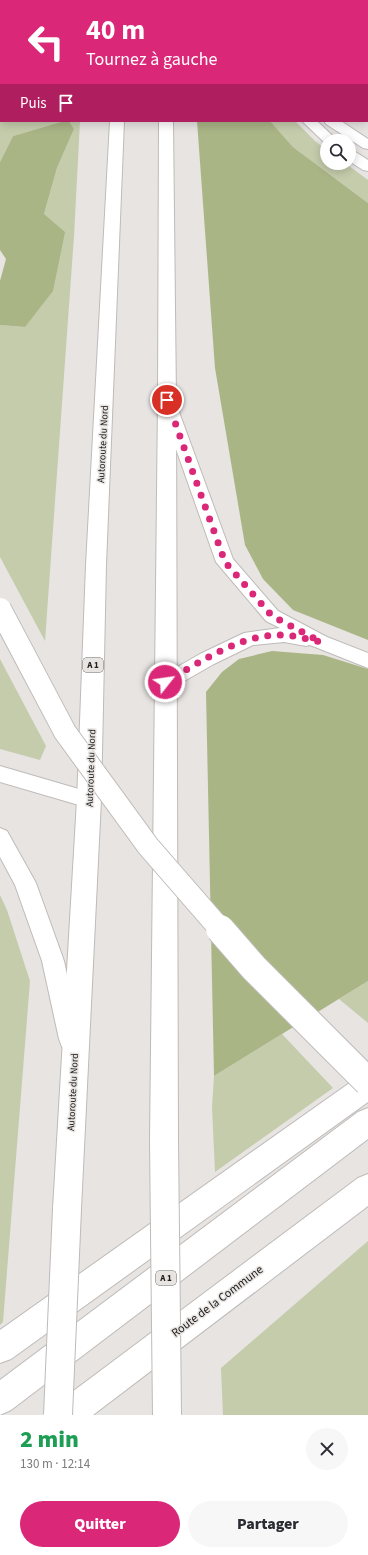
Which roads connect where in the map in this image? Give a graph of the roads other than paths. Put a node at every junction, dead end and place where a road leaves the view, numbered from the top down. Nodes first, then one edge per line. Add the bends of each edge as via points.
1 (117, 122) edge
2 (166, 122) edge
3 (310, 122) edge
4 (333, 122) edge
5 (323, 134) edge
6 (368, 145) edge
7 (356, 159) edge
8 (368, 167) edge
9 (167, 400) junction
10 (0, 609) edge
11 (321, 642) junction
12 (368, 661) edge
13 (165, 682) junction
14 (0, 774) edge
15 (89, 800) junction
16 (0, 836) edge
17 (74, 1058) junction
18 (368, 1082) edge
19 (368, 1086) edge
20 (368, 1122) edge
21 (368, 1188) edge
22 (0, 1348) edge
23 (0, 1399) edge
24 (58, 1415) edge
25 (67, 1415) edge
26 (167, 1415) edge

1 - 15 main road, Autoroute du Nord / A 1 via 96,564
2 - 9 main road, A 1
3 - 5 main road
4 - 6 main road
7 - 8 main road
9 - 11 lane via 225,562 272,616
9 - 13 main road, A 1
10 - 18 main road, bridge via 65,732 148,846 254,968
11 - 12 lane
11 - 13 lane via 284,635 250,638
13 - 26 main road, A 1, bridge via 164,1141
14 - 15 lane
15 - 17 main road, Autoroute du Nord / A 1
16 - 17 lane via 25,883 54,961
17 - 24 main road, Autoroute du Nord / A 1, bridge
19 - 22 main road
20 - 23 main road
21 - 25 main road, Route de la Commune

